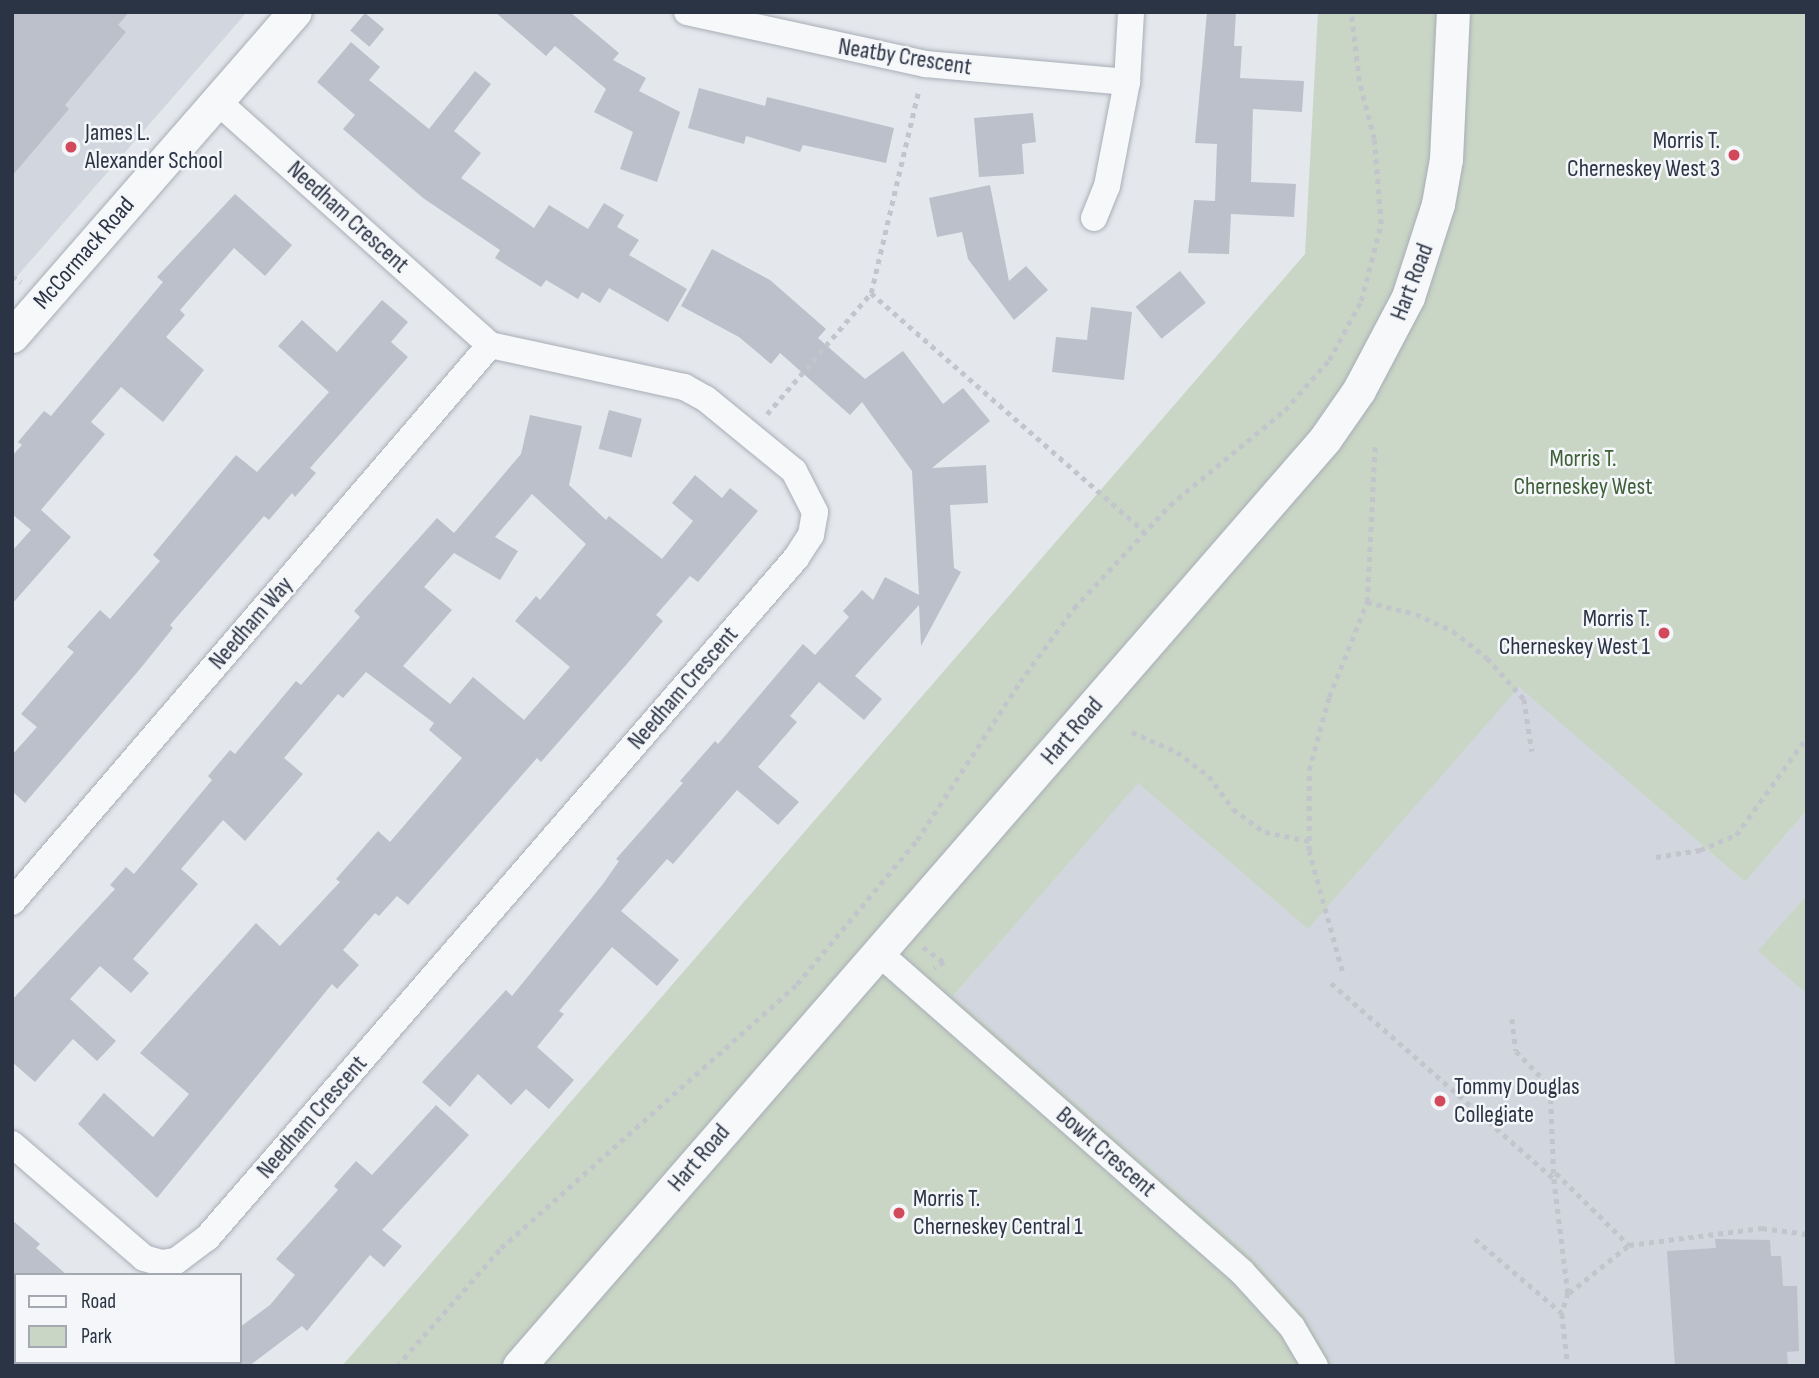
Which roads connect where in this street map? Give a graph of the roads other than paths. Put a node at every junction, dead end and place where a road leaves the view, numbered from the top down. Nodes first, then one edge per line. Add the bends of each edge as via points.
1 (295, 12) edge
2 (687, 12) edge
3 (1131, 12) edge
4 (1453, 12) edge
5 (1127, 82) junction
6 (217, 102) junction
7 (1094, 218) dead end
8 (12, 336) edge
9 (490, 345) junction
10 (12, 902) edge
11 (879, 953) junction
12 (12, 1144) edge
13 (519, 1366) edge
14 (1315, 1366) edge

1 - 6 street, McCormack Road
2 - 5 street, Neatby Crescent via 925,64
3 - 5 street
4 - 11 street, Hart Road via 1446,159 1438,204 1408,297 1359,390 1325,439
5 - 7 street via 1107,186
6 - 8 street, McCormack Road
6 - 9 street, Needham Crescent
9 - 10 street, Needham Way
9 - 12 street, Needham Crescent via 684,387 706,398 794,471 816,512 811,535 796,558 207,1238 176,1261 161,1264 144,1258
11 - 13 street, Hart Road
11 - 14 street, Bowlt Crescent via 1242,1272 1292,1327

